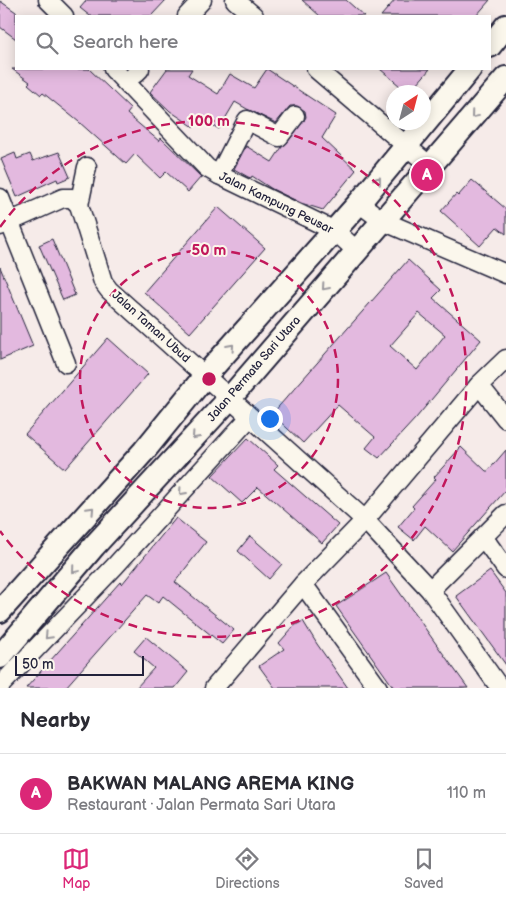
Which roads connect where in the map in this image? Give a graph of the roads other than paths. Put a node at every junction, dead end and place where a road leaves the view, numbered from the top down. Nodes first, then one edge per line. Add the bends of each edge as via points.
1 (48, 0) edge
2 (202, 0) edge
3 (235, 0) edge
4 (63, 15) edge
5 (188, 15) edge
6 (253, 15) edge
7 (506, 26) edge
8 (491, 45) edge
9 (114, 70) edge
10 (317, 70) edge
11 (469, 70) edge
12 (506, 78) edge
13 (295, 116) dead end
14 (406, 144) junction
15 (430, 166) junction
16 (87, 167) dead end
17 (219, 175) junction
18 (0, 198) edge
19 (359, 203) junction
20 (79, 205) junction
21 (383, 221) junction
22 (5, 224) edge
23 (335, 230) junction
24 (357, 251) junction
25 (506, 274) edge
26 (506, 359) edge
27 (66, 363) dead end
28 (206, 376) junction
29 (480, 385) junction
30 (230, 398) junction
31 (250, 417) junction
32 (506, 419) edge
33 (506, 514) edge
34 (365, 520) junction
35 (483, 538) junction
36 (94, 546) junction
37 (115, 566) junction
38 (506, 569) edge
39 (303, 584) junction
40 (430, 590) junction
41 (0, 611) edge
42 (0, 657) edge
43 (224, 684) edge
44 (0, 686) edge
45 (378, 688) edge
46 (500, 688) edge

1 - 4 street
2 - 5 street
3 - 6 street
7 - 8 street
9 - 17 street, Jalan Kampung Peusar via 198,160
10 - 14 street
11 - 14 street
12 -> 15 street, Jalan Permata Sari Utara
13 - 17 street via 279,137 247,120
14 - 15 street
19 -> 14 street
15 - 21 street, Jalan Permata Sari Utara
16 - 20 street
17 - 23 street, Jalan Kampung Peusar
18 - 22 street
19 - 21 street
19 - 23 street
20 - 22 street via 72,198 63,198
20 - 28 street, Jalan Taman Ubud via 103,282
21 - 24 street, Jalan Permata Sari Utara
21 - 25 street
22 - 27 street
23 - 24 street, Jalan Kampung Peusar
28 -> 23 street
24 -> 30 street, Jalan Permata Sari Utara
26 - 29 street
28 - 30 street, Jalan Taman Ubud
41 -> 28 street via 144,451
29 - 32 street
29 - 34 street
30 - 31 street, Jalan Taman Ubud
30 -> 36 street, Jalan Permata Sari Utara
31 - 34 street, Jalan Taman Ubud
31 -> 37 street
33 - 35 street
34 - 39 street
34 - 40 street, Jalan Taman Ubud
35 - 38 street
35 - 40 street
36 - 37 street
36 -> 42 street, Jalan Permata Sari Utara
37 -> 44 street
39 - 43 street
39 - 45 street
40 - 46 street, Jalan Taman Ubud

